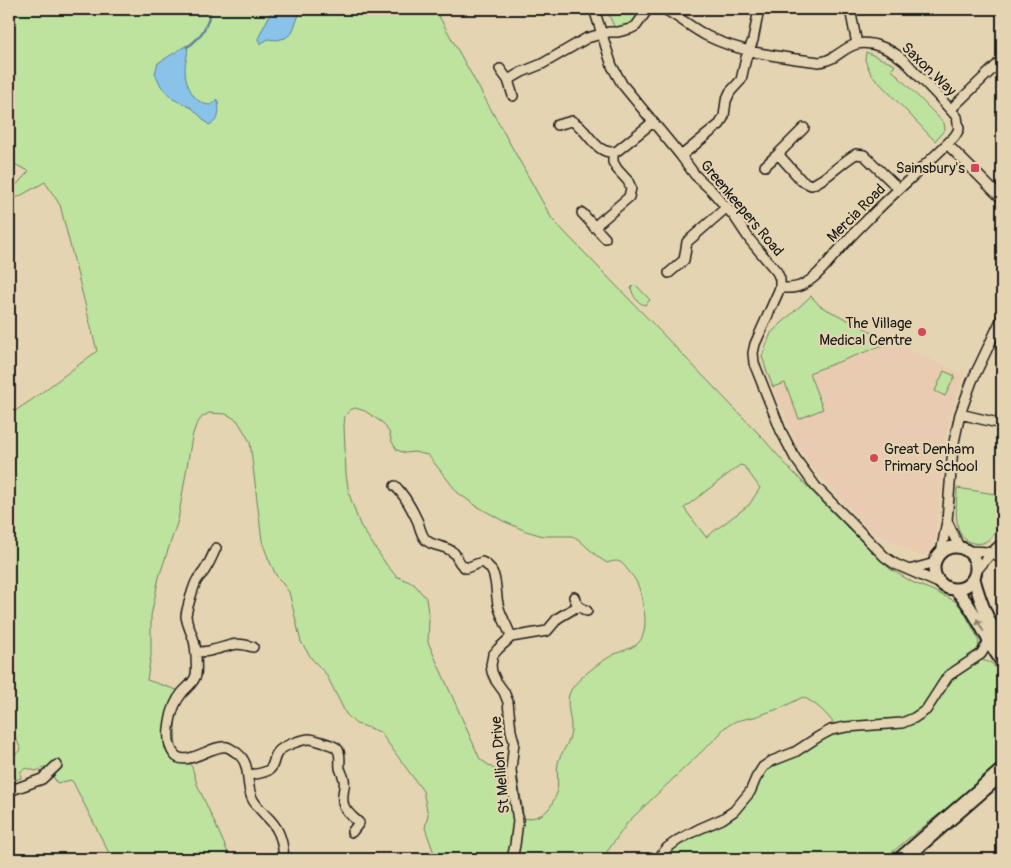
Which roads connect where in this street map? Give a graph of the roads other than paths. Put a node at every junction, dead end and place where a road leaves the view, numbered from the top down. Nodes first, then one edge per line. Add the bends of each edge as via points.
1 (594, 9) edge
2 (648, 9) edge
3 (664, 9) edge
4 (759, 9) edge
5 (850, 9) edge
6 (602, 33) junction
7 (857, 44) junction
8 (749, 50) junction
9 (1002, 60) edge
10 (500, 69) dead end
11 (508, 80) junction
12 (513, 96) dead end
13 (951, 109) junction
14 (653, 122) junction
15 (557, 125) dead end
16 (804, 128) dead end
17 (947, 144) junction
18 (613, 152) junction
19 (778, 154) junction
20 (681, 156) junction
21 (765, 166) dead end
22 (899, 189) junction
23 (1002, 199) edge
24 (727, 207) junction
25 (582, 214) dead end
26 (594, 227) junction
27 (605, 238) dead end
28 (669, 273) dead end
29 (780, 288) junction
30 (1002, 318) edge
31 (960, 414) junction
32 (1002, 424) edge
33 (395, 486) dead end
34 (947, 521) junction
35 (1002, 543) edge
36 (216, 548) dead end
37 (964, 549) junction
38 (992, 552) junction
39 (938, 558) junction
40 (1002, 559) edge
41 (909, 570) junction
42 (975, 575) junction
43 (941, 584) junction
44 (956, 590) junction
45 (586, 611) dead end
46 (511, 637) junction
47 (989, 641) junction
48 (1002, 642) edge
49 (253, 647) dead end
50 (196, 652) junction
51 (981, 654) junction
52 (1000, 658) edge
53 (57, 765) dead end
54 (1002, 772) edge
55 (248, 775) junction
56 (9, 791) edge
57 (352, 832) dead end
58 (284, 859) edge
59 (512, 859) edge
60 (658, 859) edge
61 (902, 859) edge

1 - 6 street, Greenkeepers Road
2 - 6 street via 630,30
3 - 8 street via 705,35
4 - 8 street
5 - 7 street
6 - 11 street
6 - 14 street, Greenkeepers Road via 617,76
7 - 8 street via 825,62
7 - 13 street, Saxon Way via 876,45 901,58
8 - 20 street via 741,80 726,101 723,120
9 - 13 street
10 - 11 street
11 - 12 street
13 - 17 street, Saxon Way via 957,116 959,129
14 - 18 street
14 - 20 street, Greenkeepers Road
15 - 18 street via 572,121 595,144
16 - 19 street
17 - 22 street, Mercia Road
17 - 23 street
18 - 26 street via 613,162 631,188 629,197
19 - 21 street
19 - 22 street via 802,181 811,184 819,182 848,158 864,155
20 - 24 street, Greenkeepers Road
22 - 29 street, Mercia Road via 809,280 801,286
24 - 28 street via 687,242 684,260
24 - 29 street, Greenkeepers Road via 777,272
25 - 26 street
26 - 27 street
29 - 41 street via 753,353 758,375 781,431 816,487 885,557
30 - 31 street
31 - 32 street
31 - 34 street via 953,447
33 - 46 street via 407,492 426,540 448,549 466,568 486,563 495,580 498,606
34 - 37 street
34 - 39 street
35 - 38 street
36 - 50 street via 207,568 195,582 187,608
37 - 38 street
37 - 39 street via 946,549
37 - 42 street via 976,563
38 - 40 street
38 - 42 street
39 - 41 street
39 - 43 street via 934,571
41 - 43 street
42 - 44 street via 969,584
42 - 48 street via 986,615
43 - 44 street
47 -> 44 street via 970,606
45 - 46 street via 576,602 547,631
46 - 59 street, St Mellion Drive via 493,655 492,672 508,702 514,742 511,770 518,821
47 - 51 street
47 - 52 street
49 - 50 street via 234,644
50 - 55 street via 196,675 176,701 170,720 171,749 177,757 186,759 227,747 241,756
51 - 52 street
51 - 60 street via 948,676 933,702 914,718 902,723 831,730 795,752 772,761 763,767 750,792 734,811 678,840
53 - 56 street via 42,779
54 - 61 highway
55 - 57 street via 269,770 277,752 292,744 315,739 334,745 344,779 342,800 345,809 360,823
55 - 58 street via 252,799 282,839

